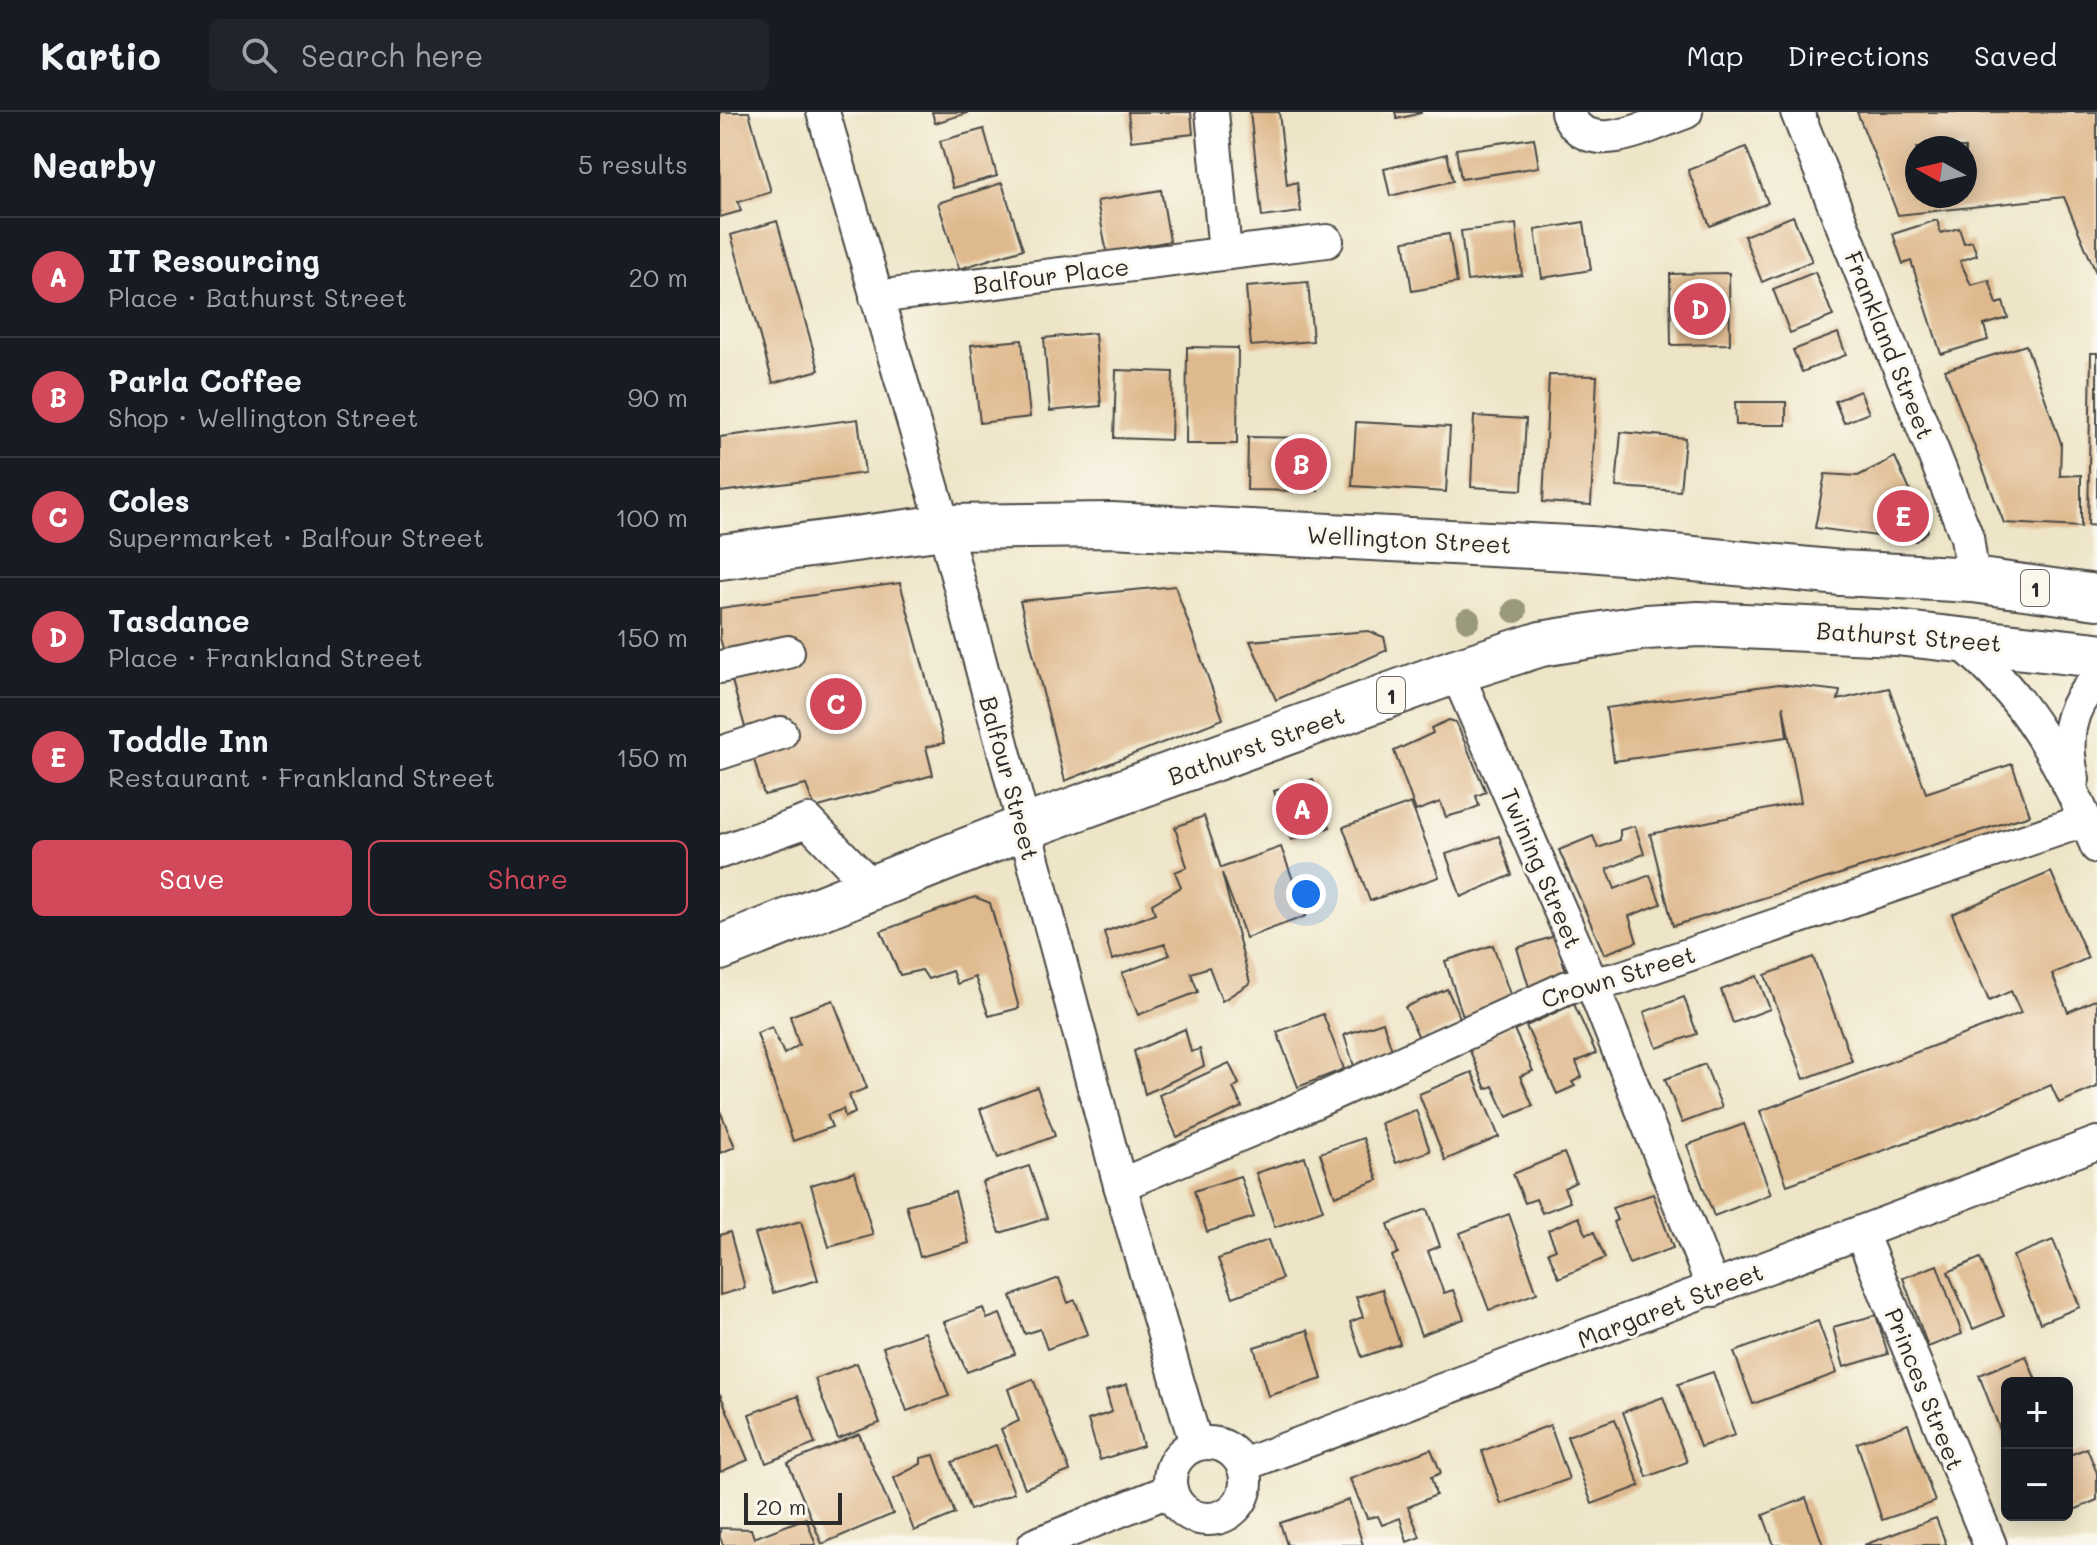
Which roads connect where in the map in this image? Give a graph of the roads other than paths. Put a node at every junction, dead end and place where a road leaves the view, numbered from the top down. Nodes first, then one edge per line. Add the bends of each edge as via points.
1 (823, 112) edge
2 (1212, 112) edge
3 (1567, 112) edge
4 (1686, 112) edge
5 (1797, 112) edge
6 (1327, 241) dead end
7 (1225, 253) junction
8 (876, 297) junction
9 (944, 527) junction
10 (720, 557) edge
11 (1973, 580) junction
12 (2097, 597) edge
13 (1956, 639) junction
14 (788, 652) dead end
15 (2097, 655) edge
16 (720, 667) edge
17 (1456, 671) junction
18 (2097, 680) edge
19 (781, 733) dead end
20 (720, 753) edge
21 (2087, 822) edge
22 (1023, 828) junction
23 (720, 852) edge
24 (873, 888) junction
25 (720, 948) edge
26 (1592, 984) junction
27 (2097, 1143) edge
28 (1120, 1185) junction
29 (1861, 1233) junction
30 (1714, 1290) junction
31 (1196, 1444) junction
32 (1243, 1465) junction
33 (1171, 1490) junction
34 (1215, 1532) edge
35 (1034, 1545) edge
36 (1990, 1545) edge

1 - 8 street, Balfour Street
2 - 7 street
3 - 4 street via 1582,133 1599,139
5 - 11 street, Frankland Street via 1967,537
6 - 7 street, Balfour Place
7 - 8 street, Balfour Place
8 - 9 street, Balfour Street
9 - 10 highway, Wellington Street / 1
9 - 11 highway, Wellington Street / 1 via 1111,525 1478,541
9 - 22 street, Balfour Street
11 - 12 highway, Wellington Street / 1
13 - 15 highway, Bathurst Street / 1
13 - 17 highway, Bathurst Street / 1 via 1761,626 1646,627 1541,644
13 - 21 street via 2015,695
14 - 16 street
17 - 22 highway, Bathurst Street / 1
17 - 26 street, Twining Street
18 - 21 street via 2077,703 2069,731 2069,765
19 - 20 street
21 - 26 street, Crown Street
22 - 24 highway, Bathurst Street / 1
22 - 28 street, Balfour Street
23 - 24 street via 808,821
24 - 25 highway, Bathurst Street / 1
26 - 28 street, Crown Street via 1568,987
26 - 30 street, Twining Street
27 - 29 street, Margaret Street
28 - 31 street, Balfour Street
29 - 30 street, Margaret Street
29 - 36 street, Princes Street
30 - 32 street, Margaret Street
31 - 32 street via 1228,1448
31 - 33 street via 1172,1468
32 - 34 street via 1241,1500
33 - 34 street via 1182,1509
33 - 35 street

